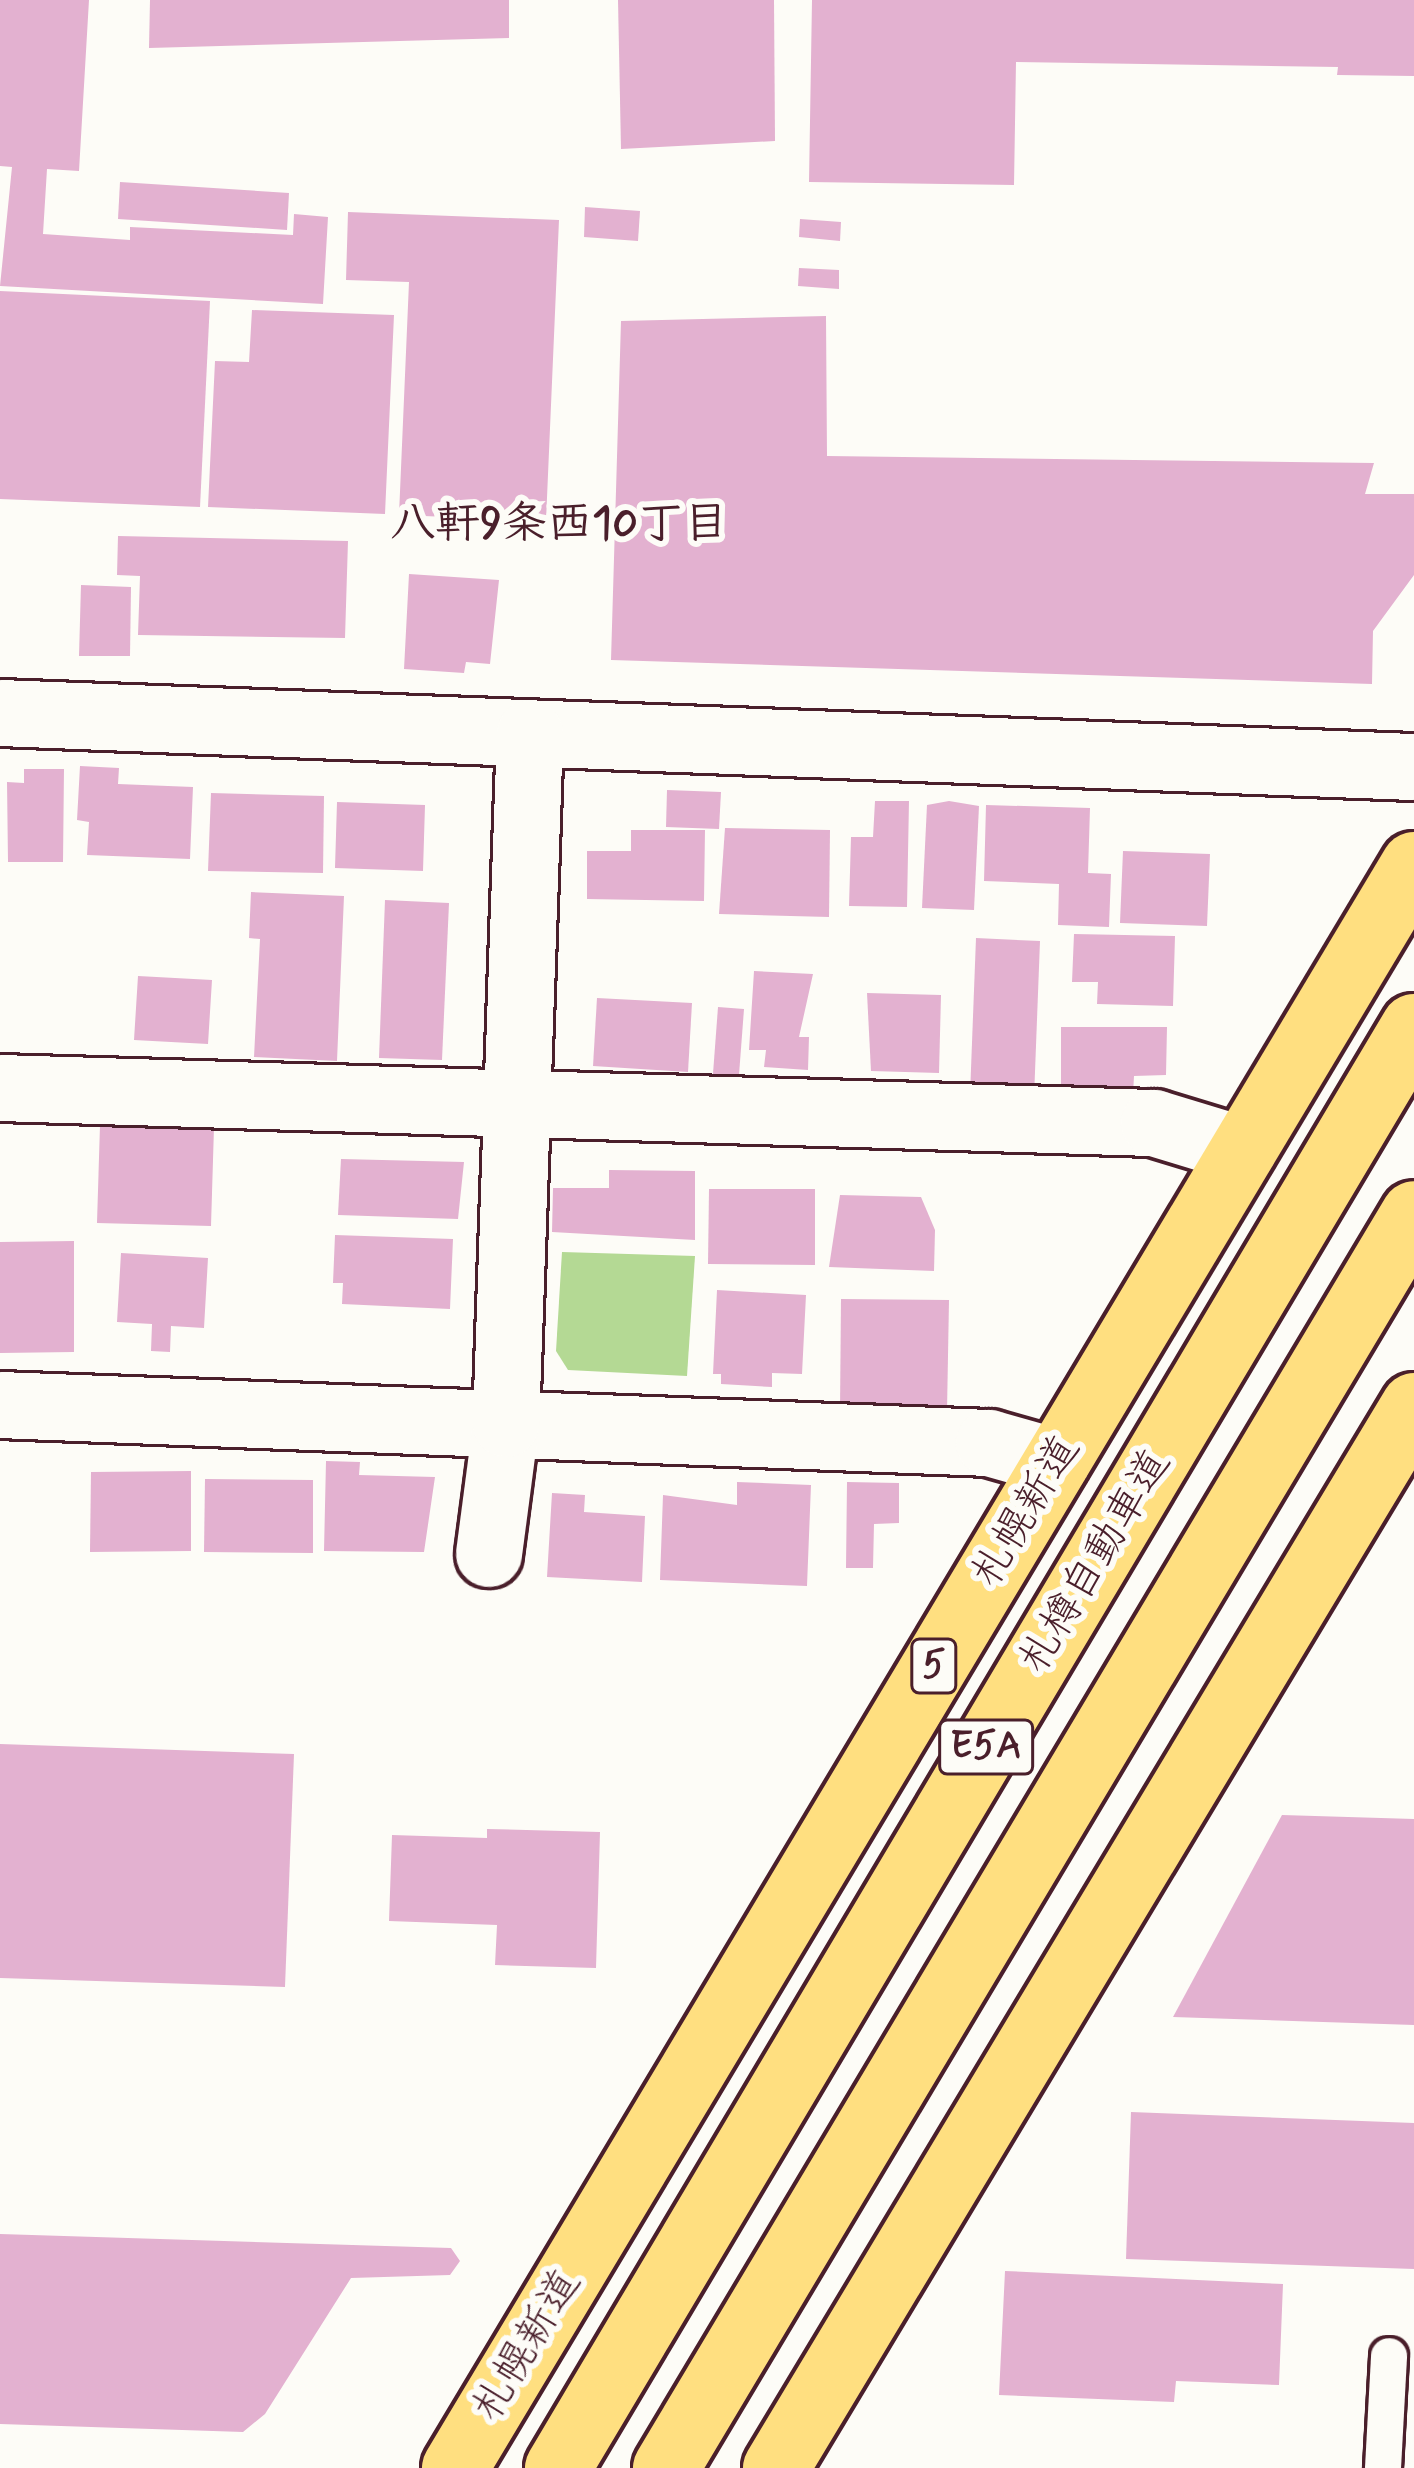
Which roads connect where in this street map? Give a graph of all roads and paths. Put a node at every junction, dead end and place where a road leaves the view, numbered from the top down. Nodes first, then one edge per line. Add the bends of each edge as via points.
1 (0, 713) edge
2 (530, 733) junction
3 (1414, 767) edge
4 (1414, 865) edge
5 (1414, 1027) edge
6 (0, 1088) edge
7 (517, 1104) junction
8 (1243, 1150) junction
9 (1414, 1214) edge
10 (0, 1405) edge
11 (1414, 1406) edge
12 (506, 1424) junction
13 (1056, 1462) junction
14 (489, 1554) dead end
15 (1389, 2356) dead end
16 (455, 2468) edge
17 (558, 2468) edge
18 (665, 2468) edge
19 (776, 2468) edge
20 (1383, 2468) edge

1 - 2 street
2 - 3 street
2 - 7 street
4 - 8 highway, 札幌新道 / 5
5 - 17 highway, 札樽自動車道 / E5A
6 - 7 street
7 - 8 street via 1154,1124
7 - 12 street
8 - 13 highway, 札幌新道 / 5
9 - 18 highway, E5A
10 - 12 street
11 - 19 highway
12 - 13 street via 989,1443
12 - 14 street
13 - 16 highway, 札幌新道 / 5
15 - 20 lane

